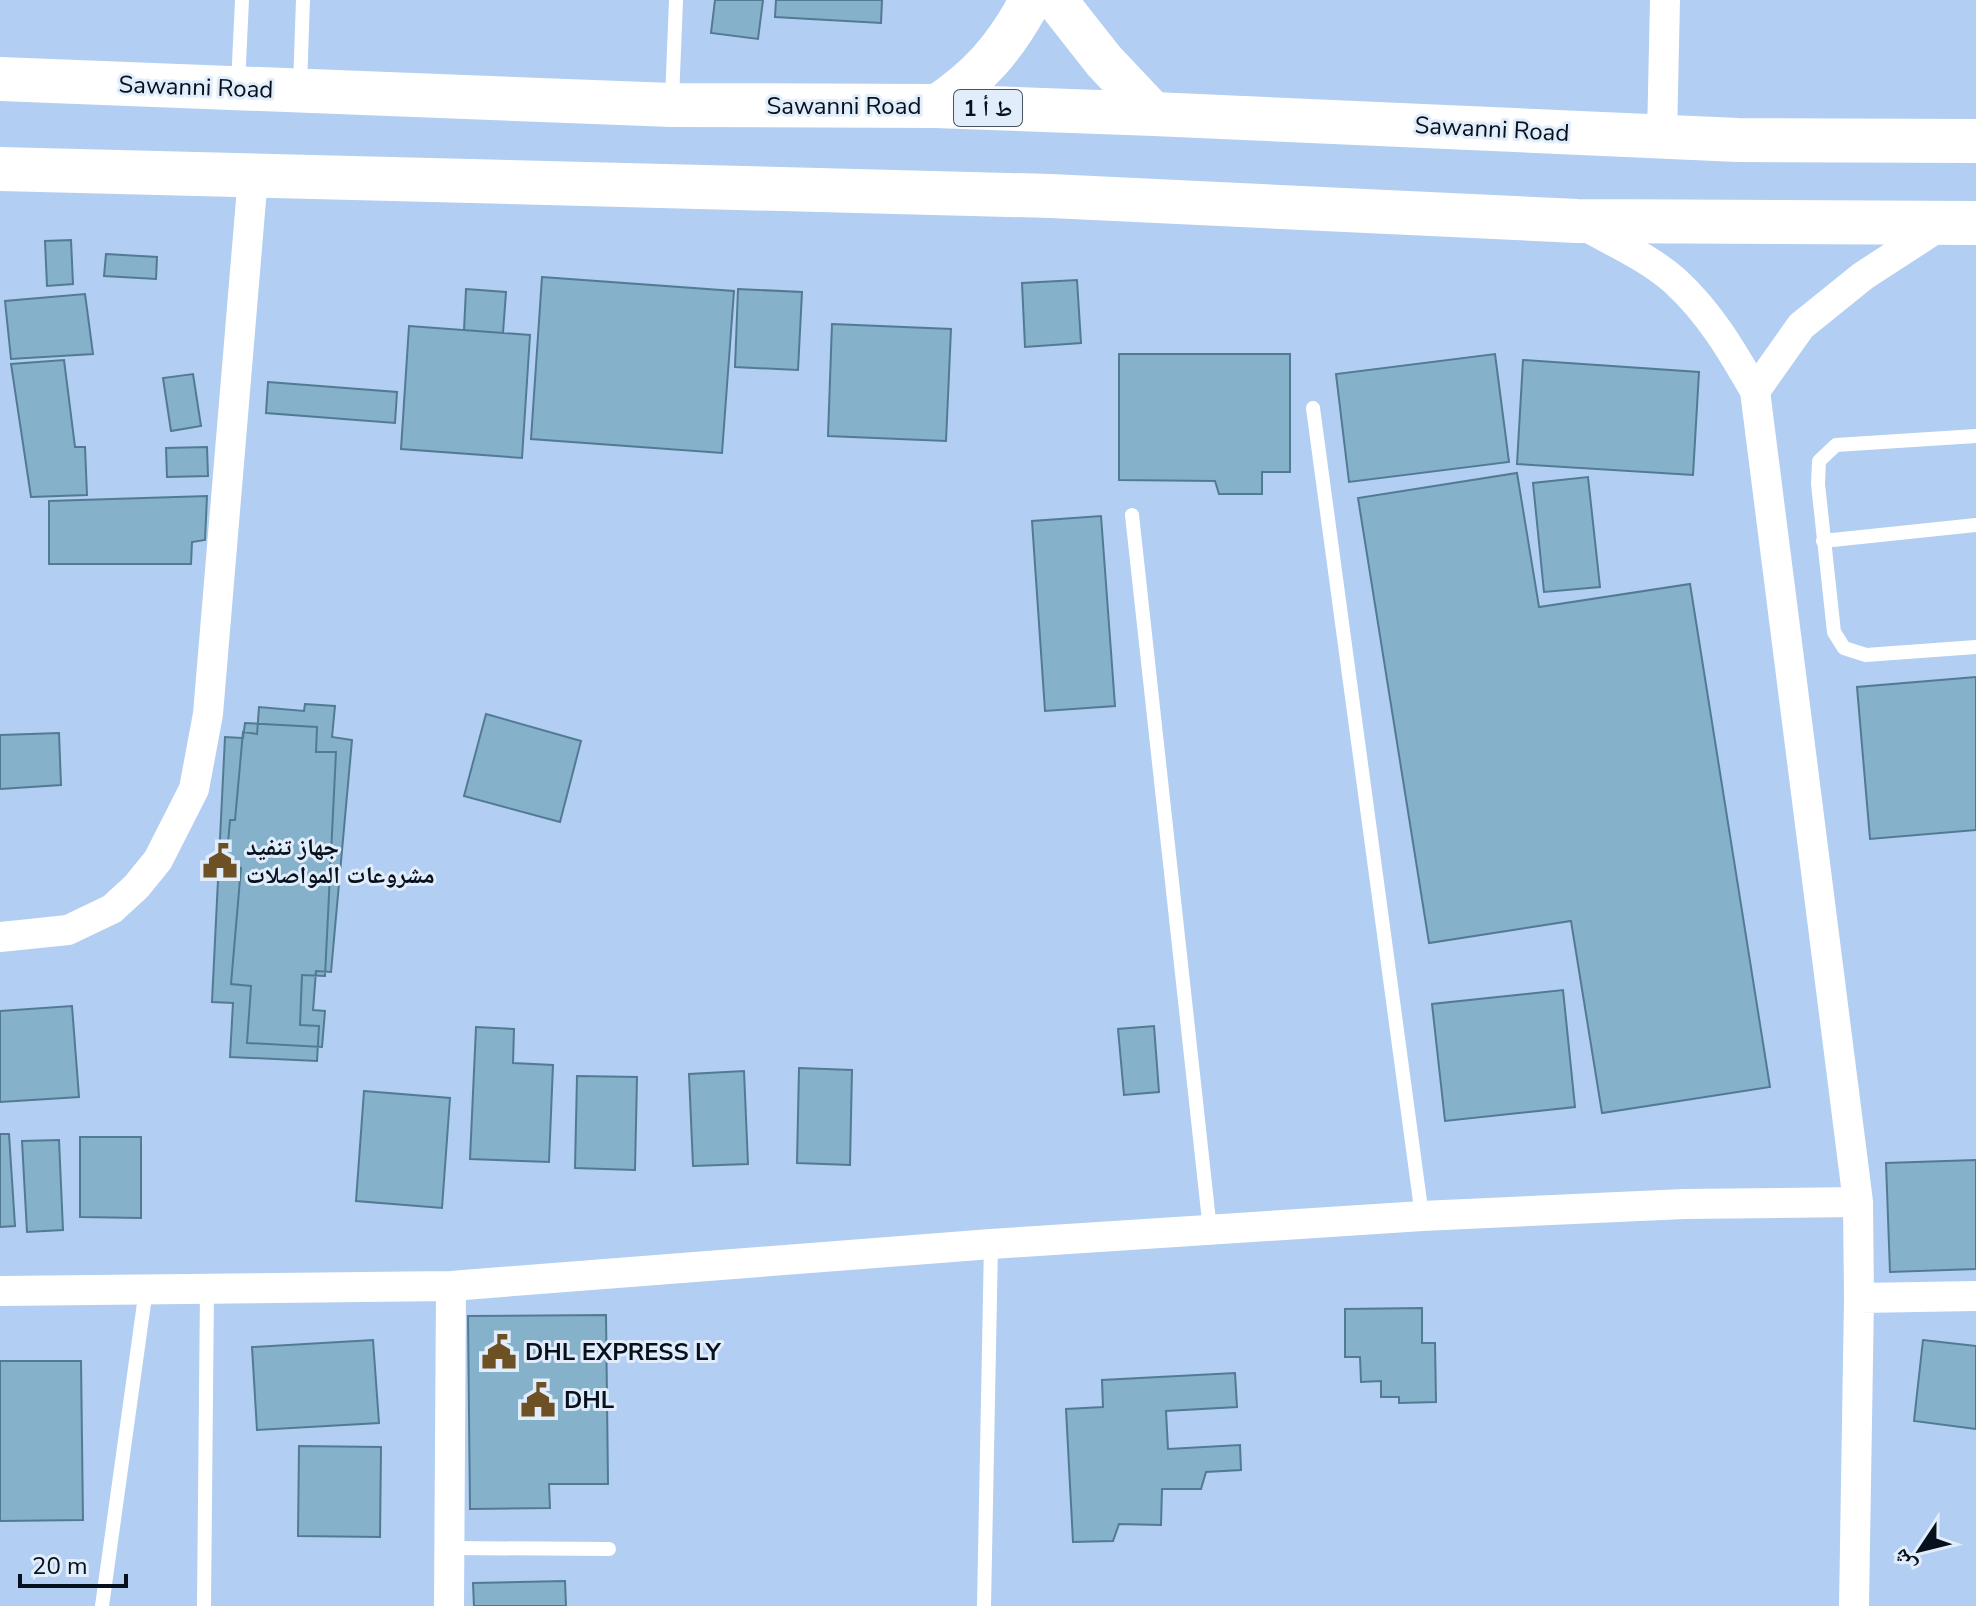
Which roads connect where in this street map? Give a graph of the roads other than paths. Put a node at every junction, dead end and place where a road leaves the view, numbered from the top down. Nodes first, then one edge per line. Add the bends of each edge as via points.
1 (242, 0) edge
2 (303, 0) edge
3 (676, 0) edge
4 (1027, 0) edge
5 (1056, 0) edge
6 (1665, 0) edge
7 (0, 79) edge
8 (238, 88) junction
9 (300, 91) junction
10 (672, 105) junction
11 (936, 106) junction
12 (1154, 114) junction
13 (1662, 137) junction
14 (1976, 141) edge
15 (0, 169) edge
16 (253, 176) junction
17 (1577, 221) junction
18 (1961, 223) edge
19 (1755, 391) junction
20 (1313, 408) dead end
21 (1976, 436) edge
22 (1132, 515) dead end
23 (1976, 525) edge
24 (1823, 541) junction
25 (1976, 647) edge
26 (0, 937) edge
27 (1858, 1202) junction
28 (1422, 1216) junction
29 (1210, 1230) junction
30 (991, 1244) junction
31 (451, 1286) junction
32 (146, 1289) junction
33 (207, 1289) junction
34 (0, 1291) edge
35 (1976, 1296) edge
36 (1859, 1298) junction
37 (449, 1548) junction
38 (609, 1549) dead end
39 (102, 1606) edge
40 (204, 1606) edge
41 (449, 1606) edge
42 (984, 1606) edge
43 (1854, 1606) edge

1 - 8 lane
2 - 9 lane
3 - 10 lane
4 - 11 main road via 990,63
5 - 12 main road
6 - 13 street
7 - 8 highway, Sawanni Road / ط أ 1
8 - 9 highway, Sawanni Road / ط أ 1
9 - 10 highway, Sawanni Road / ط أ 1
10 - 11 highway, Sawanni Road / ط أ 1
11 - 12 highway, Sawanni Road / ط أ 1
12 - 13 highway, Sawanni Road / ط أ 1
13 - 14 highway, Sawanni Road / ط أ 1
15 - 16 highway
16 - 17 highway via 1051,196
16 - 26 street via 208,714 194,789 158,860 112,909 68,930
17 - 18 highway
17 - 19 street via 1673,279 1722,333
18 - 19 street via 1863,276 1801,326
19 - 27 street
20 - 28 lane
21 - 24 lane via 1836,445 1819,461
22 - 29 lane
23 - 24 lane
24 - 25 lane via 1834,632 1844,648 1866,655
27 - 28 street
27 - 36 street
28 - 29 street
29 - 30 street
30 - 31 street
30 - 42 lane
31 - 33 street
31 - 37 street
32 - 33 street
32 - 34 street
32 - 39 lane
33 - 40 lane
35 - 36 street
36 - 43 street
37 - 38 lane
37 - 41 street

